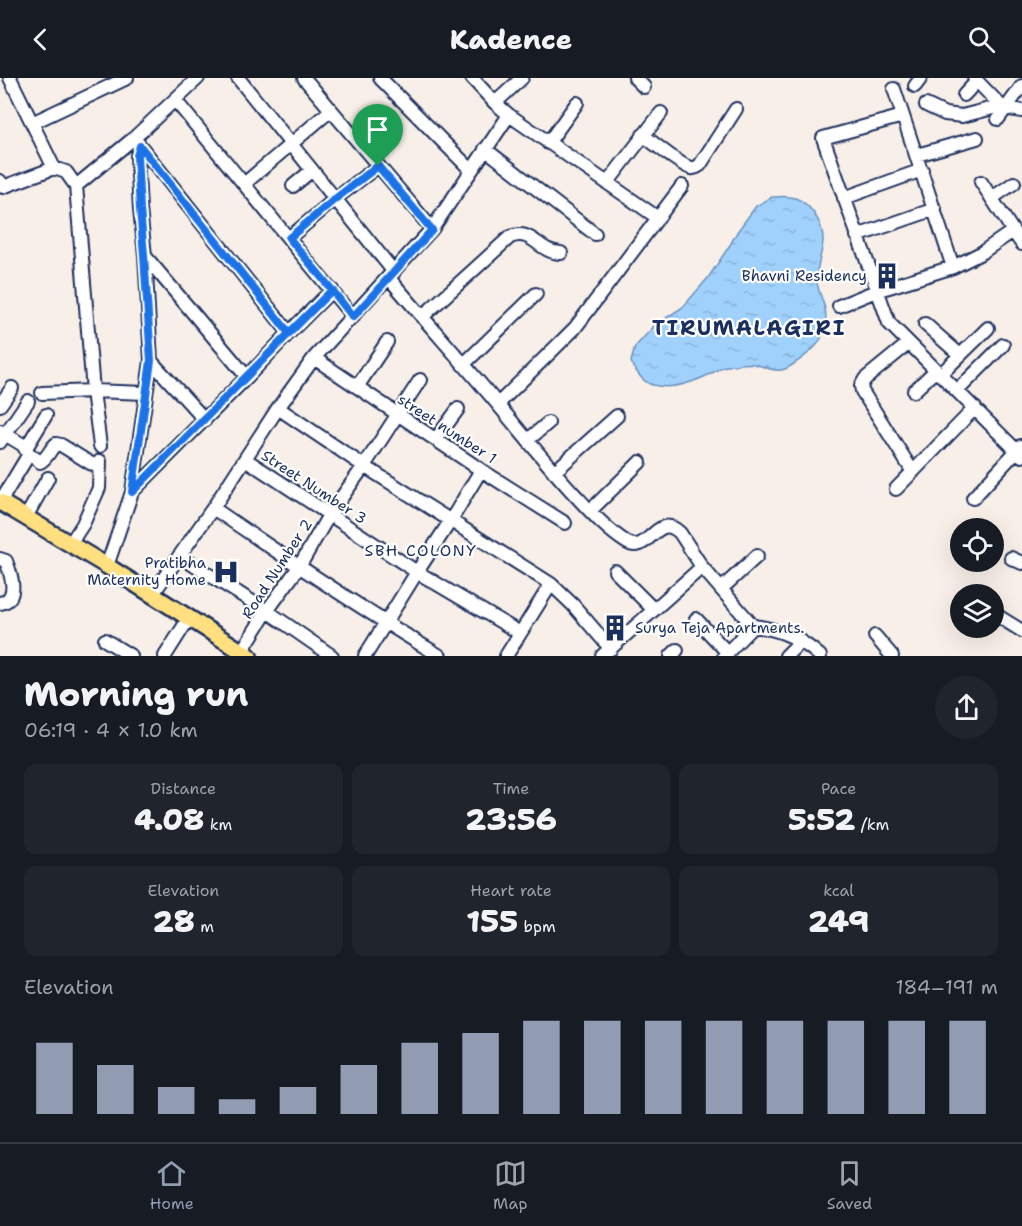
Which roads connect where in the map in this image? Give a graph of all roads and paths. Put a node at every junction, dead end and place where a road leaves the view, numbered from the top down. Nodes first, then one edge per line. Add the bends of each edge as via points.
1 (10, 78) edge
2 (127, 78) edge
3 (198, 78) edge
4 (238, 78) edge
5 (304, 78) edge
6 (380, 78) edge
7 (472, 78) edge
8 (522, 78) edge
9 (980, 80) edge
10 (1022, 86) edge
11 (894, 89) dead end
12 (964, 95) dead end
13 (175, 100) junction
14 (495, 103) junction
15 (577, 103) dead end
16 (926, 105) dead end
17 (736, 109) dead end
18 (331, 110) junction
19 (1001, 111) junction
20 (1022, 111) edge
21 (661, 113) dead end
22 (509, 115) junction
23 (903, 116) junction
24 (32, 123) junction
25 (643, 135) junction
26 (977, 138) dead end
27 (137, 142) junction
28 (548, 143) junction
29 (291, 144) junction
30 (485, 149) junction
31 (917, 155) junction
32 (378, 166) junction
33 (54, 168) junction
34 (471, 170) junction
35 (922, 170) junction
36 (311, 171) junction
37 (0, 181) edge
38 (608, 182) junction
39 (981, 182) dead end
40 (1014, 183) dead end
41 (244, 184) junction
42 (76, 186) junction
43 (292, 186) dead end
44 (682, 186) dead end
45 (844, 198) junction
46 (992, 198) junction
47 (335, 199) junction
48 (935, 209) junction
49 (658, 218) junction
50 (432, 230) junction
51 (1013, 231) junction
52 (595, 234) dead end
53 (857, 236) junction
54 (289, 238) junction
55 (1022, 244) edge
56 (561, 253) dead end
57 (144, 255) junction
58 (953, 267) junction
59 (391, 275) junction
60 (332, 290) junction
61 (876, 291) junction
62 (536, 294) dead end
63 (839, 306) dead end
64 (353, 317) junction
65 (422, 317) junction
66 (926, 324) dead end
67 (988, 328) dead end
68 (289, 333) junction
69 (387, 342) dead end
70 (909, 343) junction
71 (1003, 345) dead end
72 (960, 355) junction
73 (314, 358) junction
74 (151, 361) junction
75 (463, 365) junction
76 (938, 373) junction
77 (247, 377) junction
78 (420, 380) dead end
79 (357, 387) junction
80 (12, 388) dead end
81 (93, 391) junction
82 (914, 391) dead end
83 (957, 391) junction
84 (42, 393) dead end
85 (146, 393) junction
86 (28, 401) dead end
87 (498, 404) junction
88 (0, 405) edge
89 (278, 408) junction
90 (975, 408) junction
91 (458, 409) dead end
92 (398, 414) junction
93 (46, 415) dead end
94 (617, 416) dead end
95 (205, 420) junction
96 (548, 423) dead end
97 (2, 436) edge
98 (436, 439) junction
99 (528, 440) junction
100 (100, 446) dead end
101 (1020, 450) edge
102 (28, 451) junction
103 (244, 459) junction
104 (640, 462) dead end
105 (364, 466) junction
106 (481, 470) junction
107 (554, 472) junction
108 (914, 472) junction
109 (48, 478) dead end
110 (896, 489) dead end
111 (132, 492) junction
112 (973, 498) dead end
113 (0, 502) edge
114 (213, 508) junction
115 (590, 511) junction
116 (329, 515) junction
117 (26, 518) junction
118 (451, 520) junction
119 (565, 523) dead end
120 (70, 544) junction
121 (179, 556) junction
122 (757, 556) dead end
123 (0, 559) edge
124 (107, 566) junction
125 (299, 567) junction
126 (702, 567) junction
127 (615, 571) dead end
128 (417, 572) junction
129 (551, 584) junction
130 (721, 589) junction
131 (152, 595) junction
132 (0, 603) edge
133 (654, 610) junction
134 (267, 611) junction
135 (189, 618) junction
136 (696, 619) dead end
137 (1004, 620) edge
138 (386, 623) junction
139 (753, 626) junction
140 (1022, 632) edge
141 (520, 633) junction
142 (875, 636) dead end
143 (105, 640) dead end
144 (801, 641) junction
145 (606, 652) edge
146 (246, 654) edge
147 (726, 654) edge
148 (131, 656) edge
149 (165, 656) edge
150 (332, 656) edge
151 (365, 656) edge
152 (440, 656) edge
153 (506, 656) edge
154 (786, 656) edge
155 (820, 656) edge
156 (892, 656) edge

1 - 24 street
2 - 24 street
3 - 13 street
4 - 29 street
5 - 18 street
6 - 34 street
7 - 14 street
8 - 14 street
9 - 12 street
9 - 19 street
10 - 19 street
11 - 23 street
13 - 27 street
13 - 41 street
14 - 22 street
15 - 28 street
16 - 19 street via 945,114 962,116
17 - 25 street via 696,168 691,169
18 - 29 street
18 - 32 street
19 - 20 street
21 - 25 street
22 - 28 street
22 - 30 street
23 - 31 street
23 - 45 street via 823,138
24 - 33 street
25 - 38 street
26 - 31 street
27 - 42 street
27 - 57 street
27 - 68 street
28 - 38 street
29 - 36 street
29 - 41 street
30 - 34 street
30 - 52 street
31 - 35 street
32 - 47 street
32 - 50 street
33 - 37 street via 3,187
33 - 42 street via 66,172
34 - 50 street
35 - 45 street
35 - 48 street
36 - 43 street
36 - 47 street
38 - 49 street
39 - 46 street
40 - 46 street
41 - 54 street
42 - 81 street
44 - 49 street
45 - 53 street
46 - 51 street
47 - 54 street
47 - 59 street
48 - 53 street
48 - 58 street
49 - 87 street via 575,328
50 - 59 street
51 - 55 street
51 - 58 street
53 - 61 street
54 - 60 street
56 - 65 street via 548,251 524,234 510,237
57 - 74 street
57 - 77 street
58 - 61 street
59 - 64 street
59 - 65 street
60 - 64 street
60 - 68 street
61 - 63 street
61 - 70 street via 889,322
62 - 75 street
64 - 73 street
65 - 75 street
66 - 72 street
67 - 72 street
68 - 77 street
69 - 79 street
70 - 76 street
70 - 108 street via 865,379 861,387
71 - 83 street
72 - 76 street
73 - 79 street, street number 1
73 - 89 street
74 - 85 street
74 - 95 street
75 - 87 street
76 - 82 street
76 - 83 street
77 - 95 street
78 - 92 street, Road Number 2
79 - 92 street, street number 1
80 - 88 street
81 - 84 street
81 - 85 street
81 - 100 street
83 - 90 street
85 - 111 street
86 - 97 street
87 - 99 street
89 - 103 street
89 - 105 street
90 - 101 street
90 - 108 street
91 - 98 street
92 - 98 street, street number 1
92 - 105 street, Road Number 2
93 - 102 street
94 - 107 street
95 - 111 street
96 - 99 street
97 - 102 street
98 - 106 street, street number 1
99 - 107 street
101 - 112 street
102 - 113 street
102 - 120 street via 42,462 56,444 90,463 100,464 99,488
103 - 114 street
103 - 116 street, Street Number 3
104 - 115 street
105 - 116 street, Road Number 2
105 - 118 street
106 - 118 street
106 - 119 street, street number 1
107 - 115 street
108 - 110 street
109 - 117 street
111 - 124 street
113 - 117 main road
114 - 121 street
114 - 125 street
115 - 126 street via 634,546 670,526 680,533
116 - 125 street, Road Number 2
116 - 128 street, Street Number 3
117 - 120 main road
118 - 128 street
118 - 129 street
120 - 124 main road
121 - 131 street
121 - 134 street
122 - 130 street
123 - 132 street via 6,561 10,571 13,593
124 - 131 main road
125 - 134 street, Road Number 2
125 - 138 street
126 - 130 street
126 - 133 street
127 - 133 street
128 - 138 street
128 - 141 street, Street Number 3
129 - 141 street
129 - 145 street via 573,605
130 - 139 street
131 - 135 main road
133 - 145 street
134 - 146 street, Road Number 2
134 - 150 street
135 - 146 main road
135 - 149 street
136 - 147 street
137 - 140 street
138 - 151 street
138 - 152 street
139 - 144 street via 781,631
139 - 147 street
141 - 153 street
142 - 156 street
143 - 148 street
144 - 154 street
144 - 155 street

